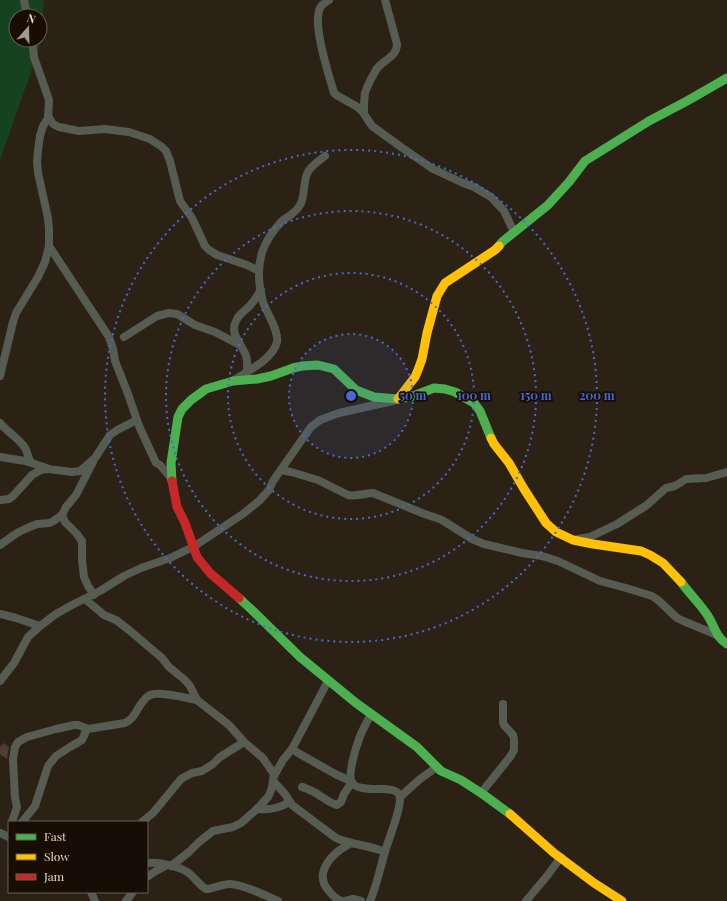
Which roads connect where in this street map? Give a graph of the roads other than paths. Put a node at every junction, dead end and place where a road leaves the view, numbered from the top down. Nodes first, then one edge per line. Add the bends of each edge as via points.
1 (329, 0) edge
2 (385, 0) edge
3 (33, 48) edge
4 (727, 78) edge
5 (364, 113) junction
6 (48, 116) junction
7 (325, 156) dead end
8 (514, 232) junction
9 (49, 246) junction
10 (259, 271) junction
11 (261, 290) junction
12 (124, 337) dead end
13 (240, 345) junction
14 (247, 372) junction
15 (0, 376) edge
16 (233, 381) junction
17 (398, 399) junction
18 (137, 420) junction
19 (0, 423) edge
20 (0, 457) edge
21 (95, 458) junction
22 (31, 462) junction
23 (50, 469) junction
24 (281, 470) junction
25 (727, 472) edge
26 (171, 478) junction
27 (0, 500) edge
28 (62, 515) junction
29 (573, 540) junction
30 (0, 545) edge
31 (193, 547) junction
32 (94, 594) junction
33 (85, 599) junction
34 (0, 614) edge
35 (40, 626) junction
36 (717, 636) junction
37 (727, 644) edge
38 (328, 680) junction
39 (0, 681) edge
40 (197, 700) junction
41 (503, 704) dead end
42 (371, 714) junction
43 (87, 729) junction
44 (244, 742) junction
45 (292, 749) junction
46 (437, 767) junction
47 (274, 779) junction
48 (351, 781) junction
49 (302, 787) dead end
50 (481, 793) junction
51 (400, 797) junction
52 (289, 802) junction
53 (257, 809) junction
54 (12, 821) edge
55 (23, 821) edge
56 (143, 821) edge
57 (351, 843) junction
58 (385, 852) junction
59 (560, 857) junction
60 (148, 863) edge
61 (169, 865) junction
62 (148, 877) edge
63 (132, 893) edge
64 (126, 901) edge
65 (278, 901) edge
66 (341, 901) edge
67 (345, 901) edge
68 (361, 901) edge
69 (370, 901) edge
70 (526, 901) edge
71 (622, 901) edge

1 - 5 street via 320,7 318,31 334,93
2 - 5 street via 397,50 376,69 365,94
3 - 6 street via 49,100
4 - 8 street via 585,161 548,205
5 - 8 street via 372,126 433,170 491,197 504,211
6 - 9 street via 40,136 37,162 46,204
6 - 10 street via 53,124 59,127 79,131 105,129 129,132 162,147 170,161 180,201 192,218 205,246 217,255
7 - 10 street via 308,171 301,204 268,238 262,251
8 - 17 street via 495,250 445,283 437,296 418,370
9 - 15 street via 38,277 12,322
9 - 18 street via 109,337
10 - 11 street
11 - 13 street via 236,320 235,336
11 - 14 street via 263,303 277,340 272,352
12 - 13 street via 158,316 173,313
13 - 14 street via 246,355
14 - 16 street
16 - 17 street via 257,379 293,368 318,365 334,369 356,390 365,394
16 - 26 street via 206,389 182,409 178,417
17 - 24 street via 320,420 311,427
17 - 29 street via 434,388 455,392 474,403 494,444 509,463 546,523 556,532
18 - 21 street via 110,435
18 - 26 street via 156,463
19 - 22 street via 24,447
20 - 22 street
21 - 23 street via 80,471
21 - 28 street via 76,495
22 - 23 street
23 - 27 street via 35,473 13,496
24 - 31 street via 259,501
24 - 36 street via 318,480 352,496 373,493 442,520 484,544 542,556 600,581 652,596 677,618
25 - 29 street via 706,478 686,479 666,488 647,505 617,524 590,536
26 - 31 street via 177,507
28 - 30 street via 52,522 24,529
28 - 32 street via 65,522 82,540 84,577
29 - 36 street via 641,551 663,563 708,616
31 - 32 street via 124,576
31 - 38 street via 210,573
32 - 33 street
33 - 35 street via 56,614
33 - 40 street via 104,615 116,620 162,658 187,682
34 - 35 street
35 - 39 street via 28,637 14,663
36 - 37 street
38 - 42 street
38 - 45 street
40 - 43 street via 151,694 143,701 135,715 125,723
40 - 44 street via 229,725
41 - 50 street via 503,722 513,735 514,750
42 - 46 street via 417,747
42 - 48 street via 352,762
43 - 54 street via 78,725 56,729 27,737 16,744 13,759 17,807
43 - 55 street via 82,740 56,756 48,766 35,806
44 - 47 street via 263,758
44 - 56 street via 202,771 181,779
45 - 47 street via 283,760
45 - 48 street
46 - 50 street
46 - 51 street
47 - 52 street
47 - 53 street via 268,797
48 - 49 street via 338,805
48 - 51 street via 356,786 395,790
50 - 59 street
51 - 58 street
52 - 53 street via 276,808
52 - 57 street via 336,838
53 - 61 street via 241,823 213,831
57 - 58 street
57 - 66 street via 331,859 323,876 325,886
58 - 69 street
59 - 70 street
59 - 71 street
60 - 61 street
61 - 62 street
61 - 65 street via 186,871 204,888 236,884
63 - 64 street
67 - 68 street

